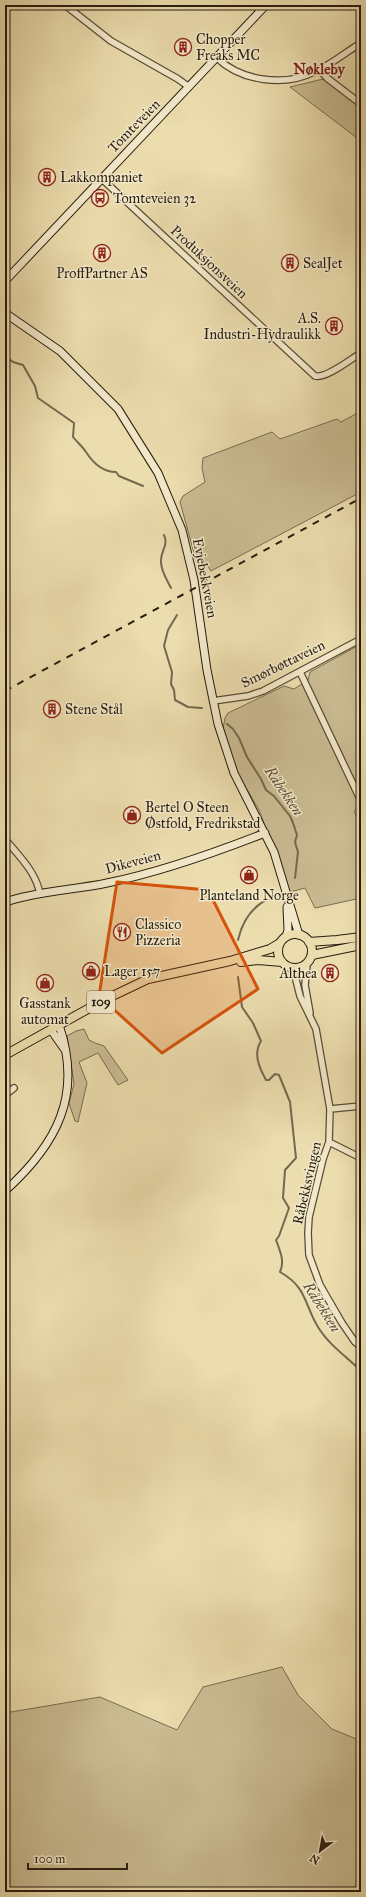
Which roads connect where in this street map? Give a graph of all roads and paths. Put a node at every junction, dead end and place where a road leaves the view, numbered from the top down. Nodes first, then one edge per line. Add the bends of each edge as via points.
1 (65, 5) edge
2 (266, 5) edge
3 (361, 42) edge
4 (217, 58) junction
5 (320, 70) junction
6 (189, 87) junction
7 (361, 104) edge
8 (102, 179) junction
9 (5, 282) edge
10 (5, 313) edge
11 (361, 353) edge
12 (361, 639) edge
13 (300, 672) junction
14 (213, 701) junction
15 (361, 801) edge
16 (265, 833) junction
17 (5, 839) edge
18 (40, 894) junction
19 (288, 901) junction
20 (5, 902) edge
21 (299, 935) junction
22 (361, 937) edge
23 (283, 940) junction
24 (309, 942) junction
25 (361, 945) edge
26 (312, 955) junction
27 (230, 961) junction
28 (282, 962) junction
29 (307, 964) junction
30 (293, 968) junction
31 (310, 1013) junction
32 (56, 1030) junction
33 (5, 1055) edge
34 (5, 1059) edge
35 (14, 1088) dead end
36 (5, 1096) edge
37 (361, 1106) edge
38 (330, 1109) junction
39 (329, 1142) junction
40 (361, 1158) edge
41 (5, 1191) edge
42 (361, 1347) edge

1 - 6 street via 112,41
2 - 4 street, Tomteveien
3 - 5 street
4 - 5 street via 232,71 265,79 295,79
4 - 6 street, Tomteveien
5 - 7 street
6 - 8 street, Tomteveien
8 - 9 street, Tomteveien
8 - 11 street, Produksjonsveien via 315,376 328,373
10 - 14 street, Evjebekkveien via 60,351 118,409 158,473 182,530 193,573
12 - 13 street, Smørbøttaveien
13 - 14 street, Smørbøttaveien via 248,696
13 - 15 street
14 - 16 street, Evjebekkveien via 234,773
16 - 18 street, Dikeveien via 158,870 107,883
16 - 19 street, Evjebekkveien via 285,884
17 - 18 street via 32,872
18 - 20 street, Dikeveien
19 - 21 street, Evjebekkveien
19 - 23 street, Evjebekkveien via 288,930
21 - 23 main road, 109
21 - 24 main road
22 - 24 main road
23 - 27 main road, 109 via 270,949
23 - 28 main road via 278,949
24 - 26 main road
25 - 26 main road
26 - 29 main road
27 - 28 main road, 109
27 - 32 main road, 109 via 148,980 125,990
28 - 30 main road, 109
29 - 30 main road
29 - 31 street, Råbekksvingen via 305,985
30 - 31 street, Råbekksvingen via 300,996
31 - 38 street, Råbekksvingen via 320,1042
32 - 33 main road, 109
32 - 34 main road, 109
32 - 41 street via 65,1050 68,1069 68,1085 62,1114 45,1147
35 - 36 street
37 - 38 street
38 - 39 street, Råbekksvingen
39 - 40 street
39 - 42 street, Råbekksvingen via 309,1217 309,1255 320,1285 342,1324

